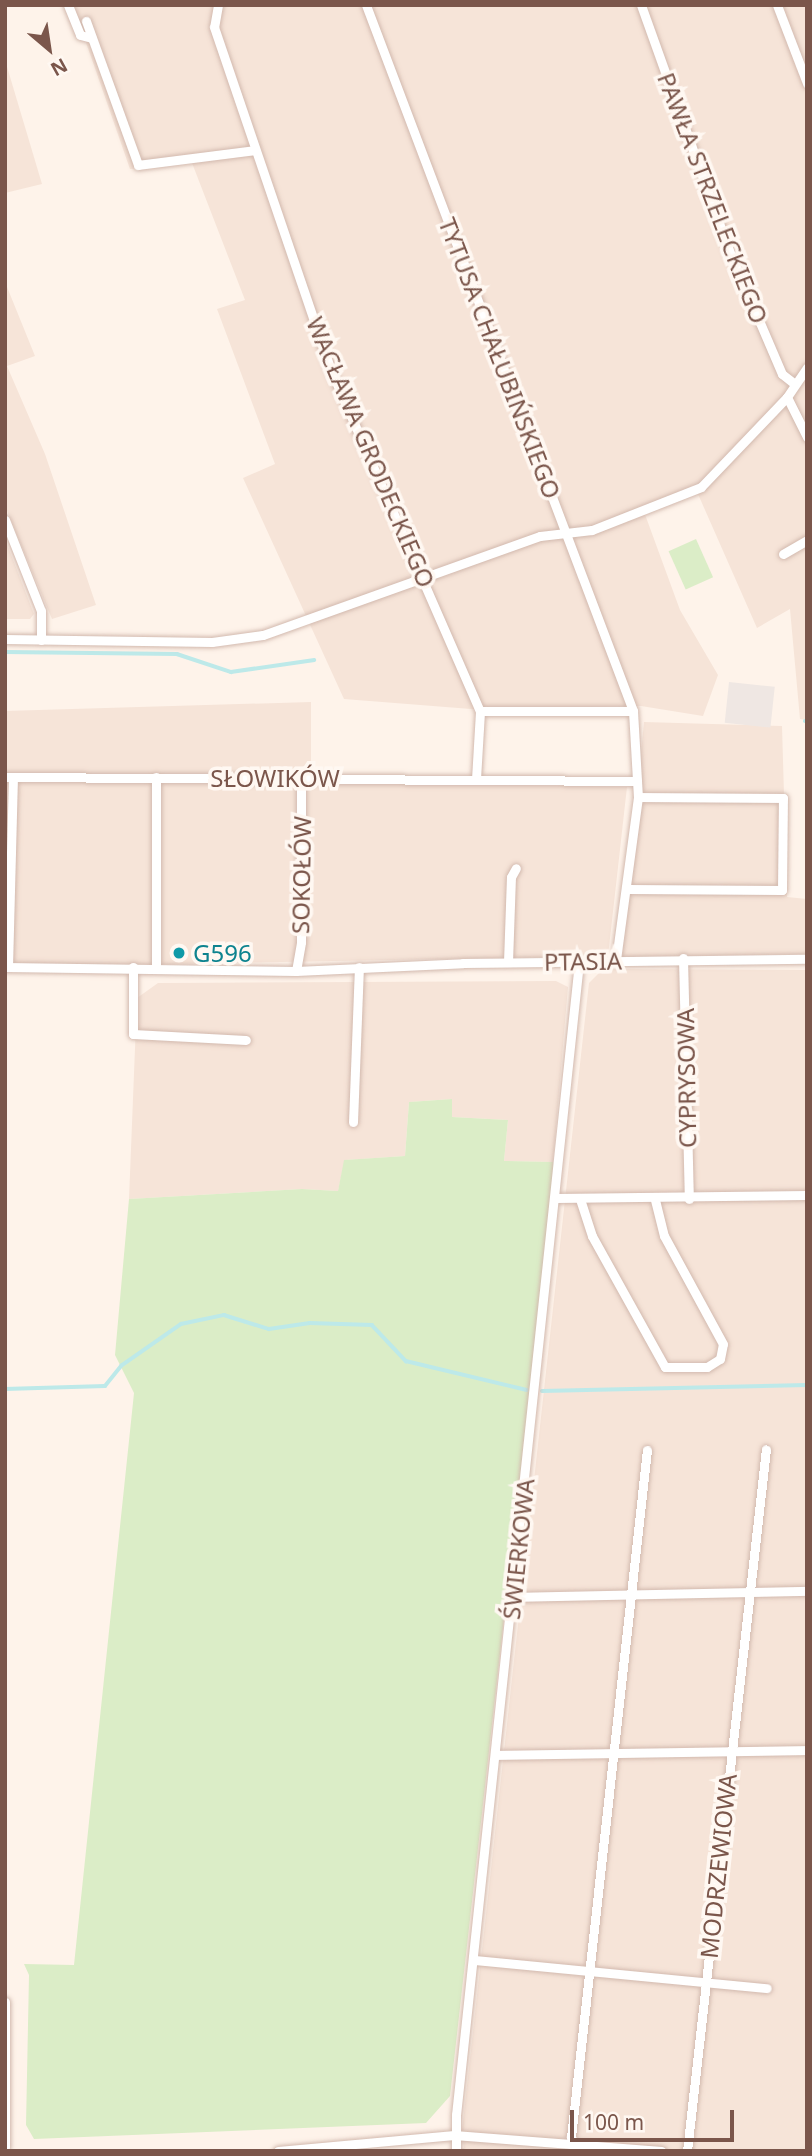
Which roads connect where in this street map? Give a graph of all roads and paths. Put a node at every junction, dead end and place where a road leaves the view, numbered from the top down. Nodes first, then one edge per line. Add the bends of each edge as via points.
1 (68, 5) edge
2 (218, 5) edge
3 (366, 5) edge
4 (641, 5) edge
5 (776, 5) edge
6 (86, 21) dead end
7 (92, 38) junction
8 (807, 83) edge
9 (254, 150) junction
10 (807, 367) edge
11 (795, 384) junction
12 (787, 397) junction
13 (807, 437) edge
14 (5, 520) edge
15 (568, 536) junction
16 (807, 540) edge
17 (783, 554) dead end
18 (424, 578) junction
19 (5, 639) edge
20 (41, 640) junction
21 (480, 711) junction
22 (633, 711) junction
23 (9, 777) edge
24 (156, 777) junction
25 (301, 778) junction
26 (476, 779) junction
27 (637, 781) junction
28 (638, 797) junction
29 (516, 868) dead end
30 (627, 889) junction
31 (682, 958) junction
32 (807, 959) edge
33 (616, 960) junction
34 (508, 962) junction
35 (579, 962) junction
36 (7, 967) edge
37 (133, 967) junction
38 (156, 967) junction
39 (359, 967) junction
40 (296, 971) junction
41 (246, 1040) dead end
42 (352, 1122) dead end
43 (807, 1195) edge
44 (556, 1198) junction
45 (580, 1199) junction
46 (655, 1199) junction
47 (689, 1199) junction
48 (766, 1449) dead end
49 (648, 1451) dead end
50 (807, 1591) edge
51 (749, 1592) junction
52 (631, 1593) junction
53 (513, 1597) junction
54 (807, 1750) edge
55 (730, 1751) junction
56 (612, 1752) junction
57 (496, 1755) junction
58 (474, 1959) junction
59 (589, 1968) junction
60 (706, 1981) junction
61 (767, 1989) dead end
62 (5, 2002) edge
63 (454, 2135) junction
64 (576, 2147) edge
65 (6, 2149) edge
66 (297, 2150) edge
67 (278, 2151) edge
68 (456, 2151) edge
69 (660, 2151) edge
70 (687, 2151) edge

1 - 7 street via 80,35
2 - 9 street, WACŁAWA GRODECKIEGO via 214,27
3 - 15 street, TYTUSA CHAŁUBIŃSKIEGO
4 - 11 street, PAWŁA STRZELECKIEGO via 728,248 782,374
5 - 8 street
6 - 7 street
7 - 9 street via 138,165
9 - 18 street, WACŁAWA GRODECKIEGO via 330,368
10 - 11 street
11 - 12 street
12 - 13 street
12 - 15 street via 701,487
14 - 20 street via 41,611
15 - 18 street via 540,536
15 - 22 street, TYTUSA CHAŁUBIŃSKIEGO
16 - 17 street
18 - 20 street via 290,628 239,640
18 - 21 street, WACŁAWA GRODECKIEGO
19 - 20 street
21 - 22 street
21 - 26 street
22 - 27 street, TYTUSA CHAŁUBIŃSKIEGO
23 - 24 street, SŁOWIKÓW
23 - 36 street
24 - 25 street, SŁOWIKÓW
24 - 38 street
25 - 26 street, SŁOWIKÓW
25 - 40 street, SOKOŁÓW via 301,942
26 - 27 street, SŁOWIKÓW
27 - 28 street, TYTUSA CHAŁUBIŃSKIEGO
28 - 30 street, TYTUSA CHAŁUBIŃSKIEGO
28 - 30 street via 783,798 782,891
29 - 34 street via 511,877
30 - 33 street, TYTUSA CHAŁUBIŃSKIEGO
31 - 32 street, PTASIA
31 - 33 street, PTASIA
31 - 47 street, CYPRYSOWA
33 - 35 street, PTASIA
34 - 35 street, PTASIA
34 - 39 street, PTASIA
35 - 44 street, ŚWIERKOWA
36 - 37 street, PTASIA
37 - 38 street, PTASIA
37 - 41 street via 133,1034
38 - 40 street, PTASIA
39 - 40 street, PTASIA
39 - 42 street
43 - 47 street
44 - 45 street
44 - 53 street, ŚWIERKOWA
45 - 46 street
45 - 46 street via 592,1236 664,1367 707,1367 720,1359 723,1345 664,1236
46 - 47 street
48 - 51 street, MODRZEWIOWA
49 - 52 street
50 - 51 street
51 - 52 street
51 - 55 street, MODRZEWIOWA
52 - 53 street
52 - 56 street
53 - 57 street, ŚWIERKOWA
54 - 55 street, MODRZEWIOWA
55 - 56 street, MODRZEWIOWA
55 - 60 street, MODRZEWIOWA
56 - 57 street, MODRZEWIOWA
56 - 59 street
57 - 58 street, ŚWIERKOWA
58 - 59 street, MODRZEWIOWA
58 - 63 street, ŚWIERKOWA
59 - 60 street, MODRZEWIOWA
59 - 64 street via 571,2137
60 - 61 street, MODRZEWIOWA
60 - 70 street, MODRZEWIOWA
62 - 65 street
63 - 64 street
63 - 66 street
63 - 68 street, ŚWIERKOWA
64 - 69 street
66 - 67 street

